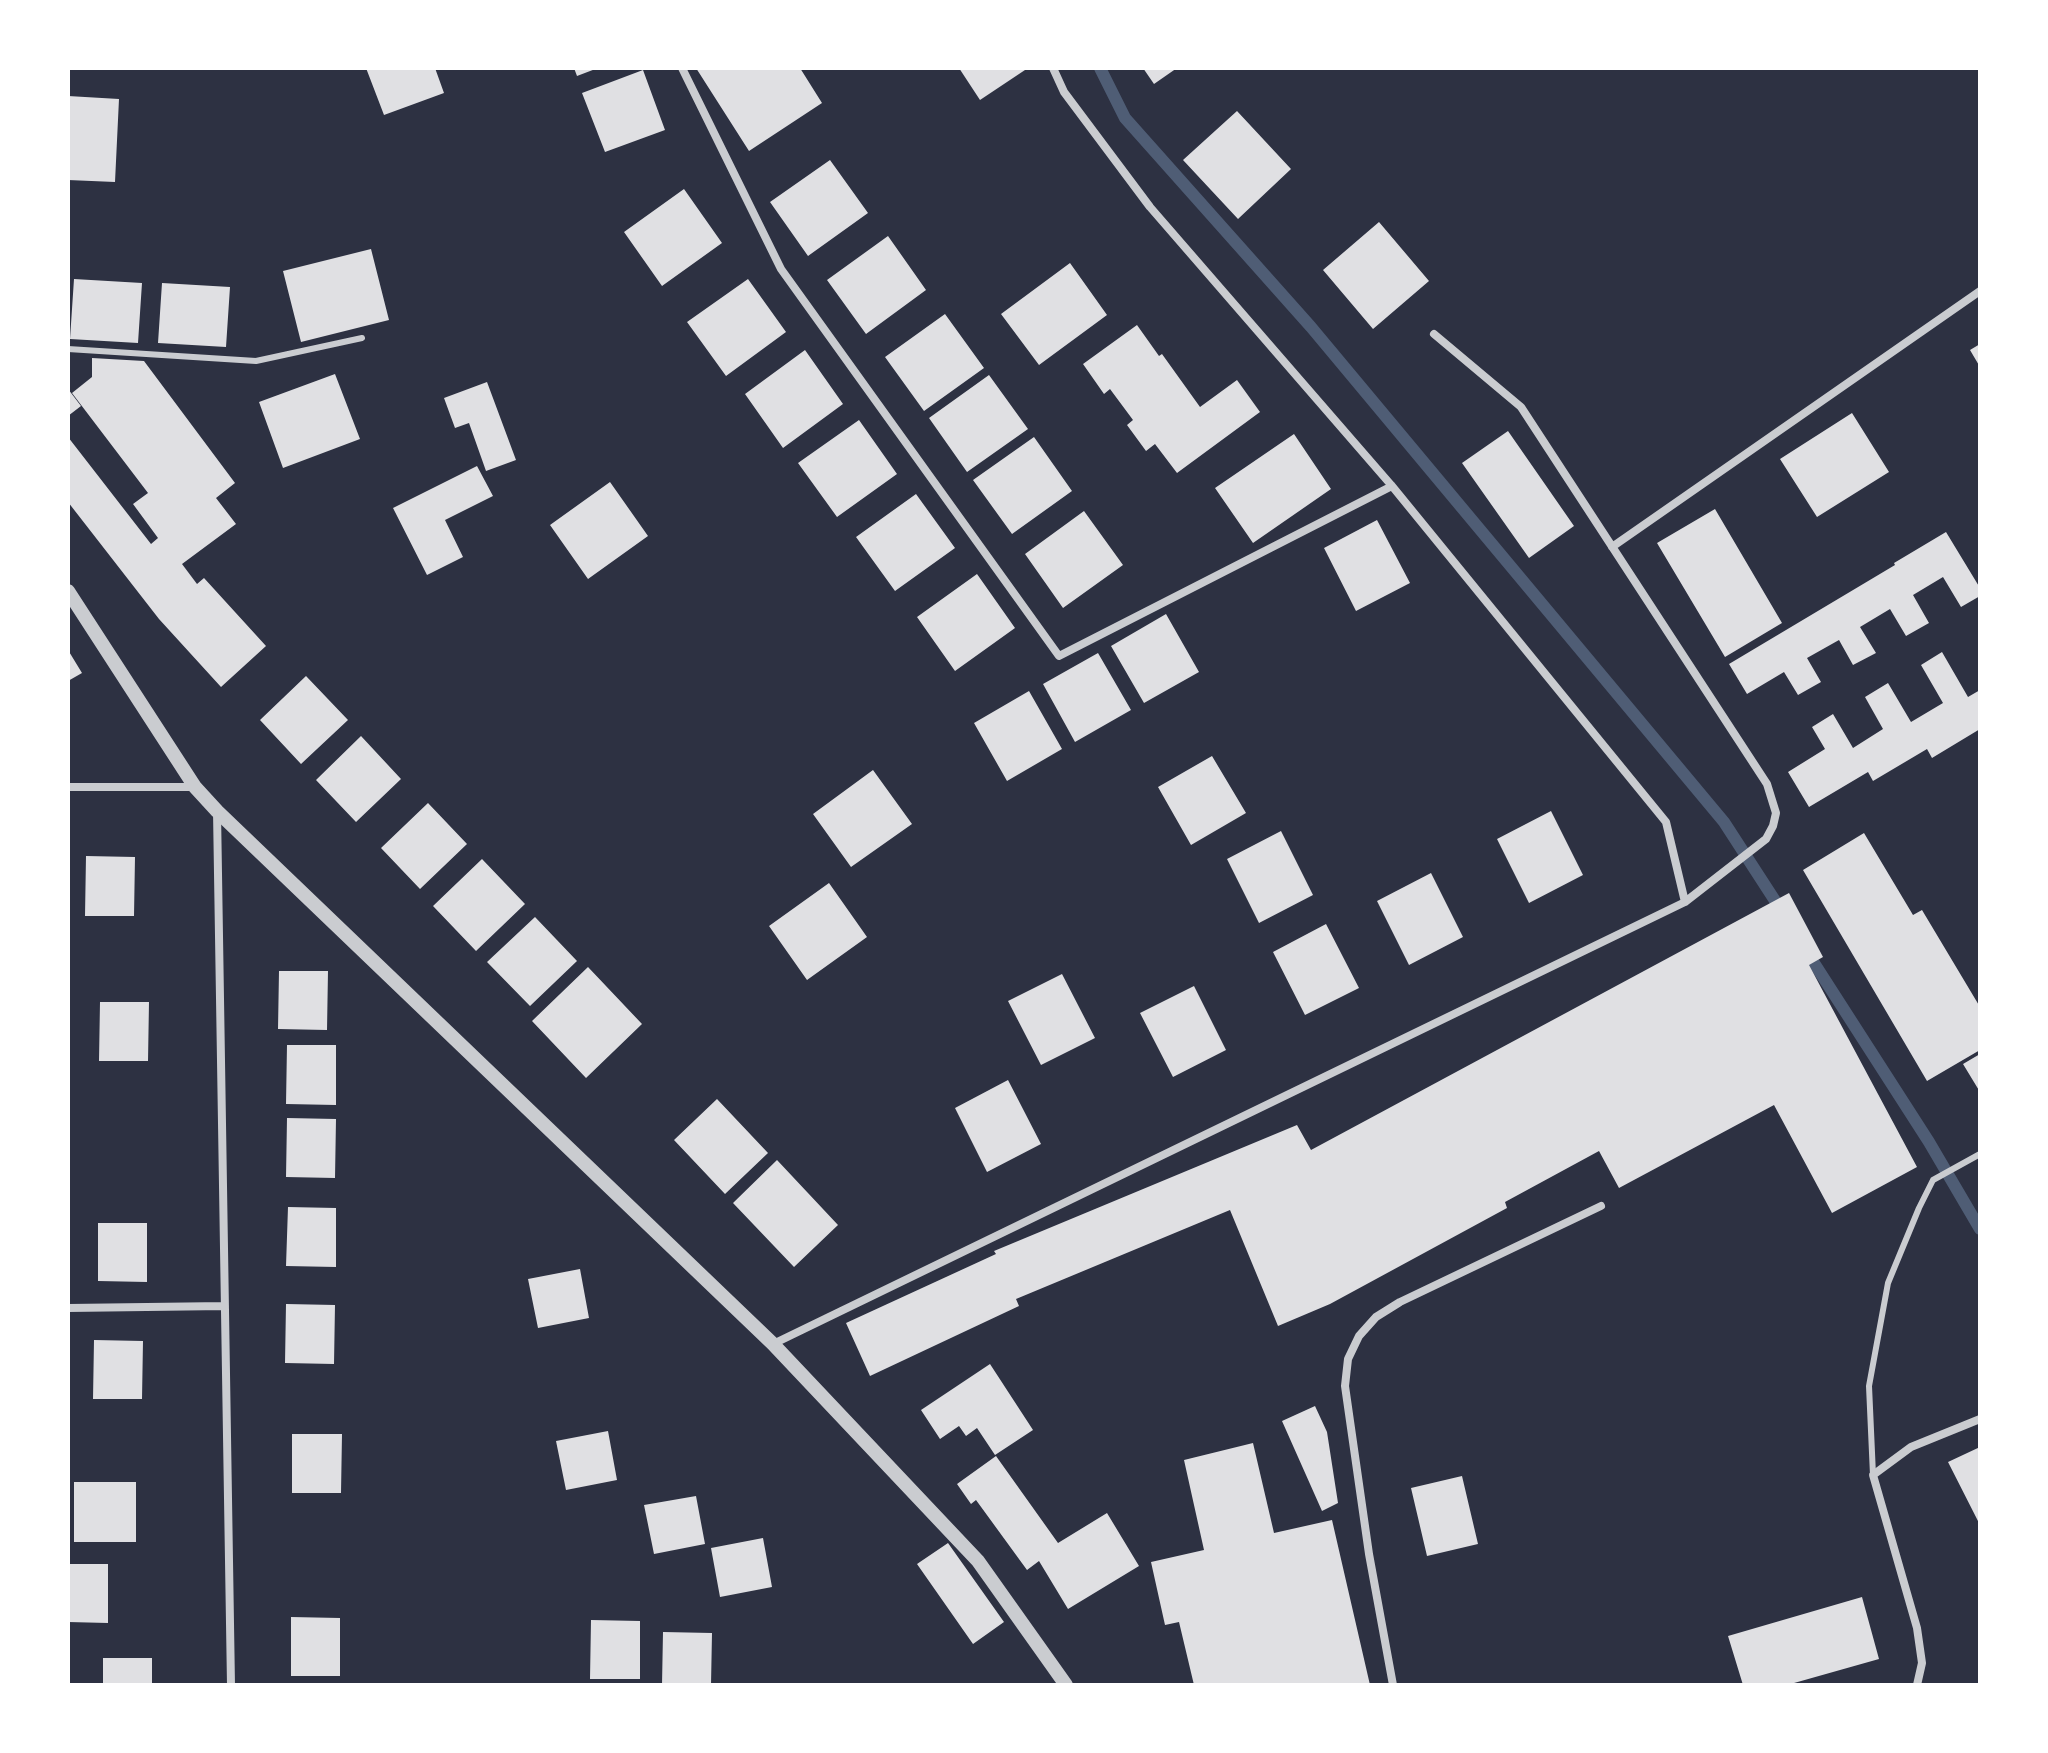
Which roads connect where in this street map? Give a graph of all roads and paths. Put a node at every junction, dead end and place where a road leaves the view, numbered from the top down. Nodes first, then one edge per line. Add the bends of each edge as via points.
1 (682, 68) edge
2 (1053, 68) edge
3 (1980, 291) edge
4 (1434, 334) dead end
5 (362, 338) dead end
6 (68, 349) edge
7 (1392, 486) junction
8 (1612, 547) junction
9 (68, 591) edge
10 (68, 787) edge
11 (195, 787) junction
12 (217, 811) junction
13 (1685, 902) junction
14 (1980, 1154) edge
15 (1601, 1206) dead end
16 (225, 1306) junction
17 (68, 1308) edge
18 (773, 1344) junction
19 (1980, 1419) edge
20 (1873, 1475) junction
21 (231, 1685) edge
22 (1066, 1685) edge
23 (1393, 1685) edge
24 (1917, 1685) edge

1 - 7 street via 781,269 1059,656
2 - 7 street via 1064,92 1150,207
3 - 8 street
4 - 8 street via 1521,407
5 - 6 lane via 256,361
7 - 13 street via 1666,822
8 - 13 street via 1767,784 1776,813 1766,839
9 - 11 street
10 - 11 street
11 - 12 street
12 - 16 street
12 - 18 street
13 - 18 street
14 - 20 lane via 1933,1180 1888,1283 1869,1386
15 - 23 street via 1400,1302 1376,1317 1348,1359 1345,1386
16 - 17 street
16 - 21 street
18 - 22 street via 978,1561
19 - 20 street via 1911,1447
20 - 24 street via 1917,1628 1922,1663

